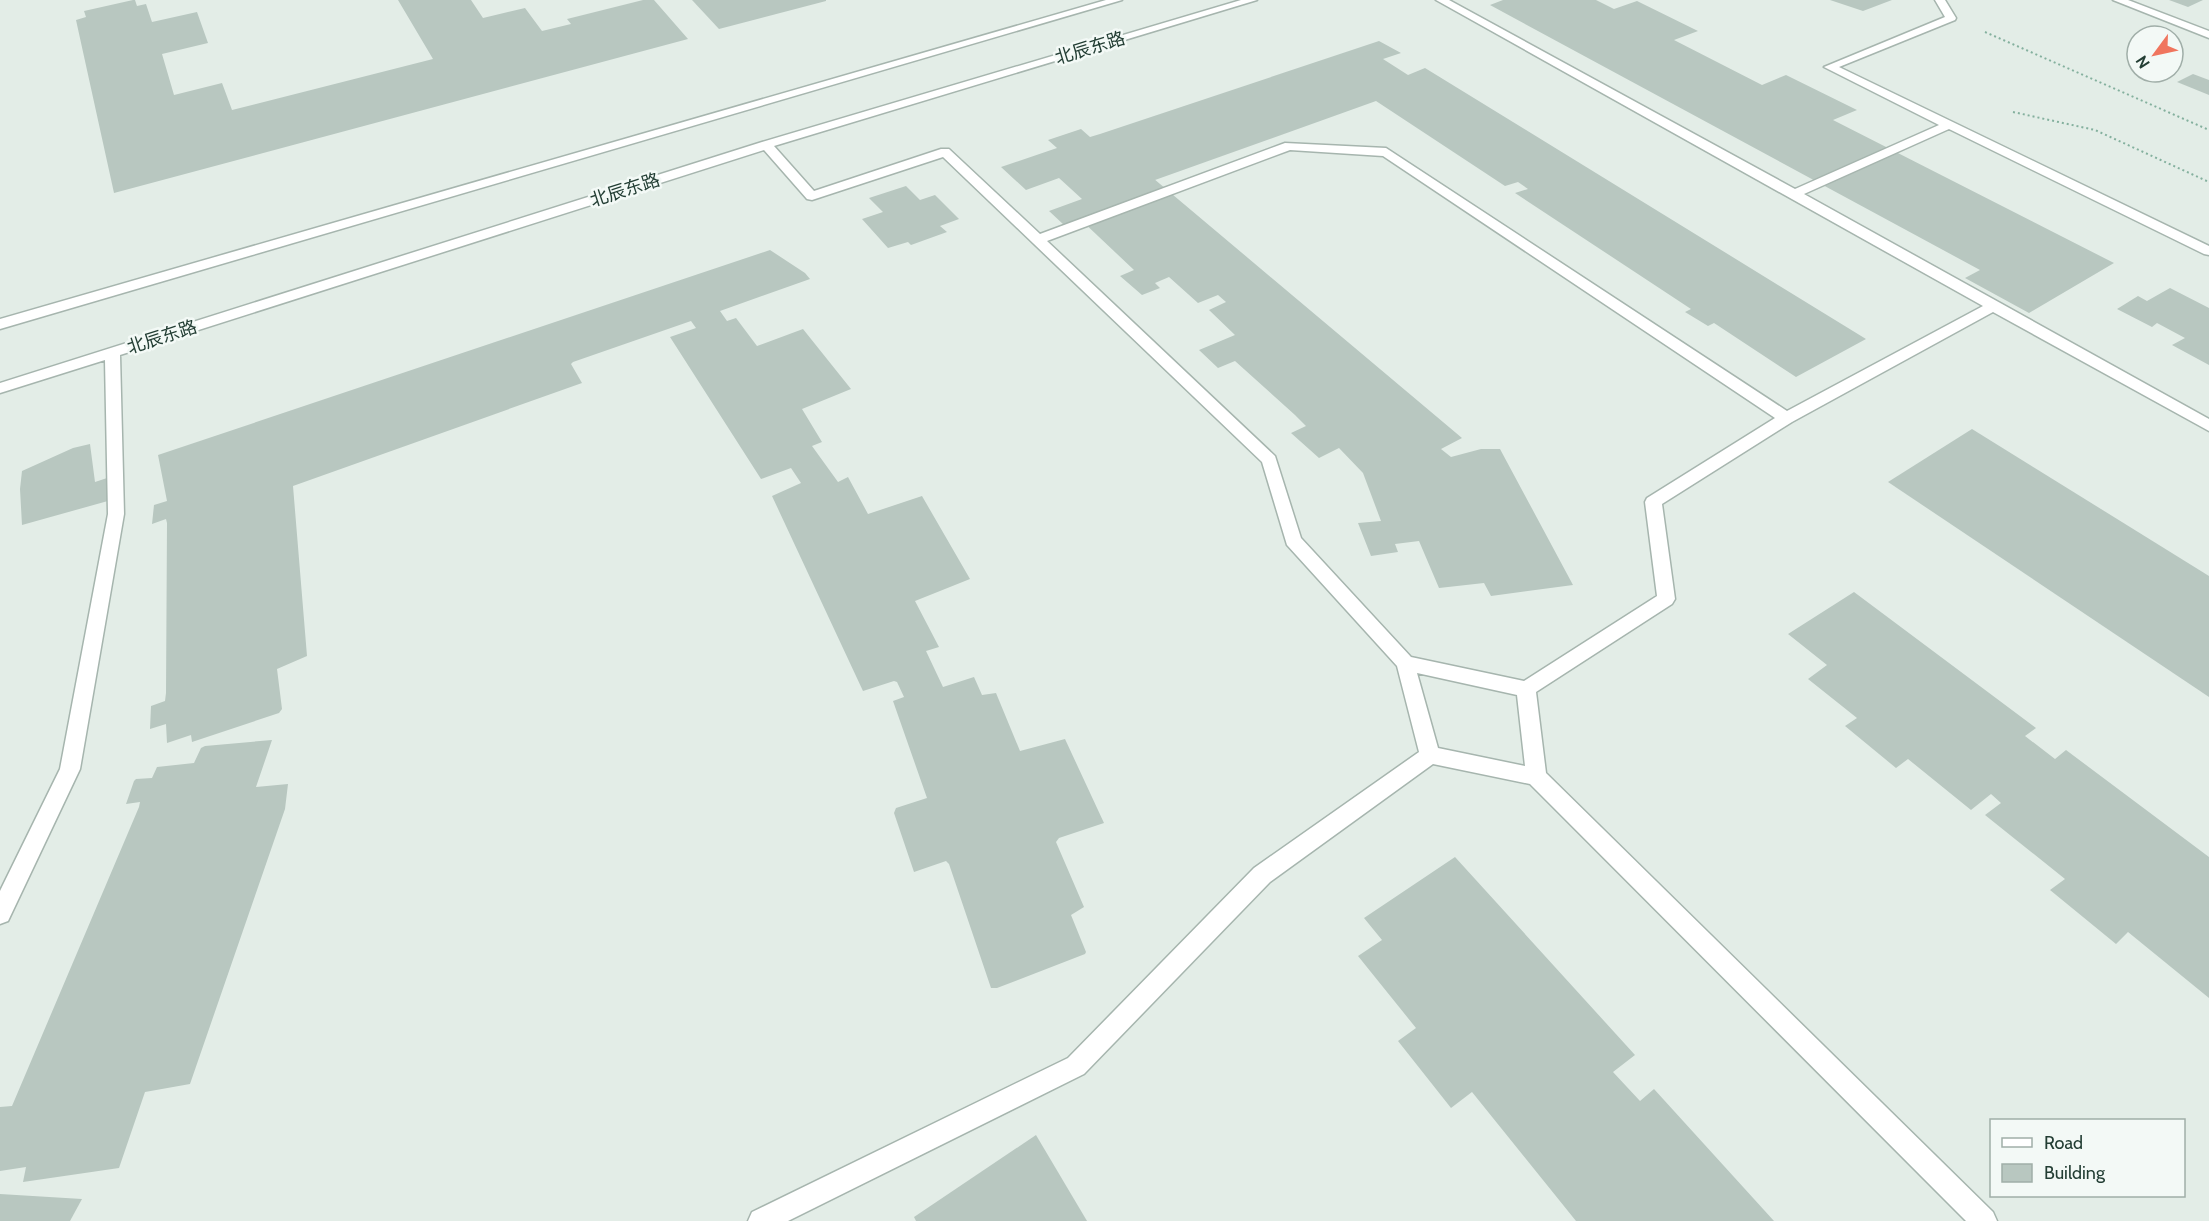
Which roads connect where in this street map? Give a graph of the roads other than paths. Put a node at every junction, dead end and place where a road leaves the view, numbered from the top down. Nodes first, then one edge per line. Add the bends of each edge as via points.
1 (1117, 0) edge
2 (1252, 0) edge
3 (1441, 0) edge
4 (1940, 0) edge
5 (2118, 0) edge
6 (2209, 35) edge
7 (1948, 124) junction
8 (766, 145) junction
9 (1794, 194) junction
10 (1037, 240) junction
11 (2209, 251) edge
12 (1993, 306) junction
13 (0, 324) edge
14 (112, 352) junction
15 (0, 388) edge
16 (1786, 418) junction
17 (2209, 426) edge
18 (1406, 663) junction
19 (1526, 689) junction
20 (1430, 754) junction
21 (1536, 777) junction
22 (0, 914) edge
23 (761, 1221) edge
24 (1984, 1221) edge

1 - 13 street, 北辰东路
2 - 8 street, 北辰东路
3 - 9 street
4 - 7 street via 1951,18 1830,68
5 - 6 street
7 - 9 street
7 - 11 street
8 - 10 street via 812,196 945,152
8 - 14 street, 北辰东路
9 - 12 street
10 - 16 street via 1288,146 1386,152
10 - 18 street via 1269,460 1293,541
12 - 16 street
12 - 17 street
14 - 15 street, 北辰东路
14 - 22 street via 116,513 70,769
16 - 19 street via 1653,501 1666,599
18 - 19 street
18 - 20 street
19 - 21 street
20 - 21 street
20 - 23 street via 1262,875 1076,1066
21 - 24 street

